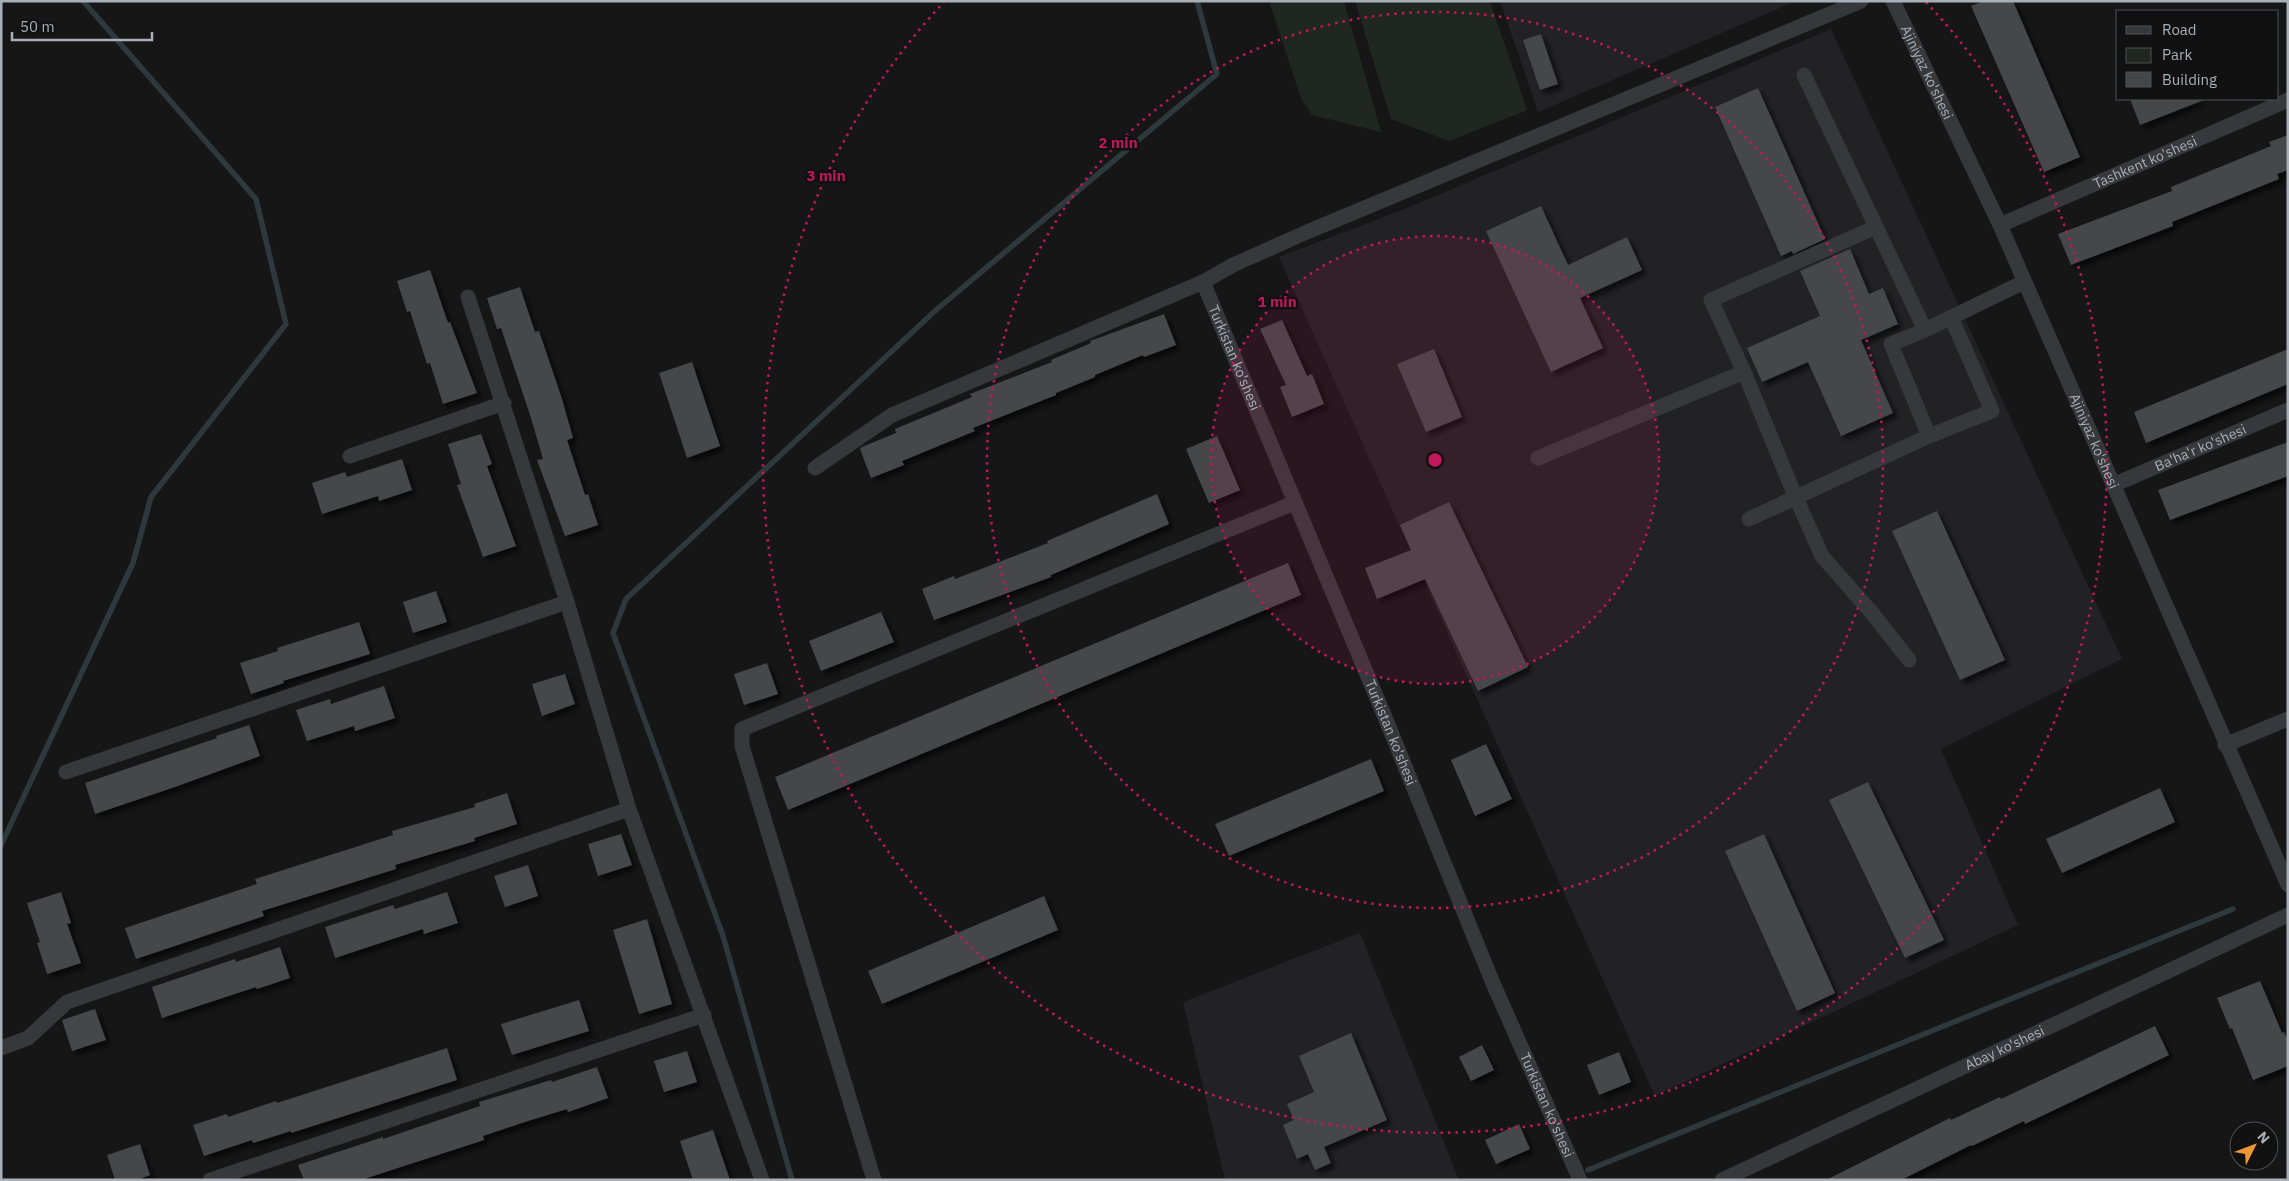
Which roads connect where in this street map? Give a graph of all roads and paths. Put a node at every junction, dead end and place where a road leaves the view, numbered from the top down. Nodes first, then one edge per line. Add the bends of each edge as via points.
1 (1861, 1) edge
2 (1892, 1) edge
3 (1804, 75) dead end
4 (2288, 100) edge
5 (2000, 225) junction
6 (1876, 227) junction
7 (1203, 282) junction
8 (2024, 282) junction
9 (468, 297) dead end
10 (1951, 317) junction
11 (1924, 330) junction
12 (1744, 372) junction
13 (504, 403) junction
14 (2288, 410) edge
15 (1929, 436) junction
16 (350, 456) dead end
17 (1538, 458) dead end
18 (816, 468) dead end
19 (2113, 485) junction
20 (1796, 498) junction
21 (1294, 504) junction
22 (1749, 519) dead end
23 (567, 602) junction
24 (1909, 660) dead end
25 (2288, 719) edge
26 (2225, 745) junction
27 (66, 772) dead end
28 (629, 809) junction
29 (2288, 885) edge
30 (2288, 915) edge
31 (704, 1015) junction
32 (1, 1048) edge
33 (210, 1180) edge
34 (762, 1180) edge
35 (874, 1180) edge
36 (1580, 1180) edge
37 (1722, 1180) edge

1 - 7 street via 1308,232
2 - 5 street, Ajiniyaz ko'shesi
3 - 6 street
4 - 5 street, Tashkent ko'shesi
5 - 8 street, Ajiniyaz ko'shesi
6 - 11 street
6 - 12 street via 1711,300
7 - 18 street via 892,415
7 - 21 street, Turkistan ko'shesi
8 - 10 street
8 - 19 street, Ajiniyaz ko'shesi
9 - 13 street
10 - 11 street
10 - 15 street via 1992,411
11 - 15 street via 1891,344
12 - 17 street
12 - 20 street
13 - 16 street
13 - 23 street
14 - 19 street, Ba'ha'r ko'shesi
15 - 20 street
19 - 26 street, Ajiniyaz ko'shesi
20 - 22 street
20 - 24 street via 1822,556
21 - 35 street via 742,728 742,746
21 - 36 street, Turkistan ko'shesi via 1492,981
23 - 27 street
23 - 28 street
25 - 26 street
26 - 29 street, Ajiniyaz ko'shesi
28 - 31 street
28 - 32 street via 67,1002 28,1038
30 - 37 street, Abay ko'shesi
31 - 33 street
31 - 34 street

